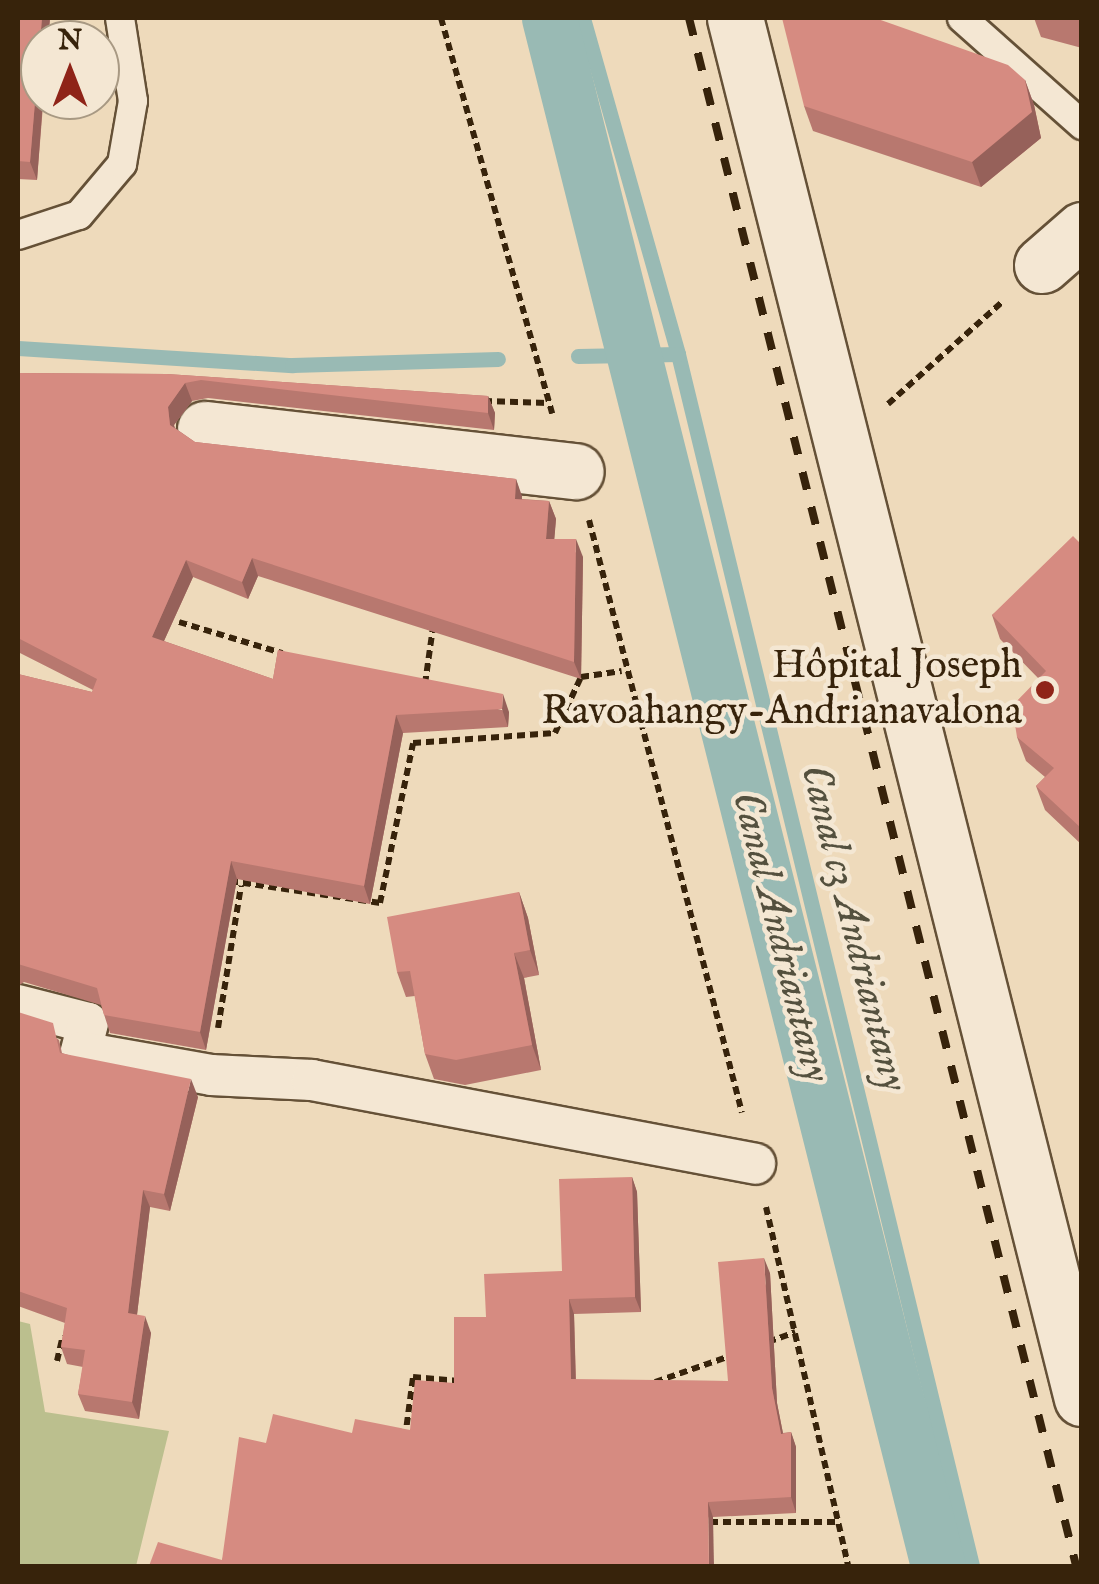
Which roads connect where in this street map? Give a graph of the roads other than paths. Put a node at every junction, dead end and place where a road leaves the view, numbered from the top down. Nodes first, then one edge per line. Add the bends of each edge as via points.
1 (120, 18) edge
2 (735, 18) edge
3 (962, 18) edge
4 (1082, 125) edge
5 (18, 235) edge
6 (204, 429) dead end
7 (576, 471) road end
8 (18, 1005) edge
9 (755, 1164) road end
10 (1082, 1398) edge

1 - 5 lane via 133,101 122,164 79,215
2 - 10 street
3 - 4 lane
6 - 7 street
8 - 9 street via 88,1023 82,1052 210,1076 312,1080

